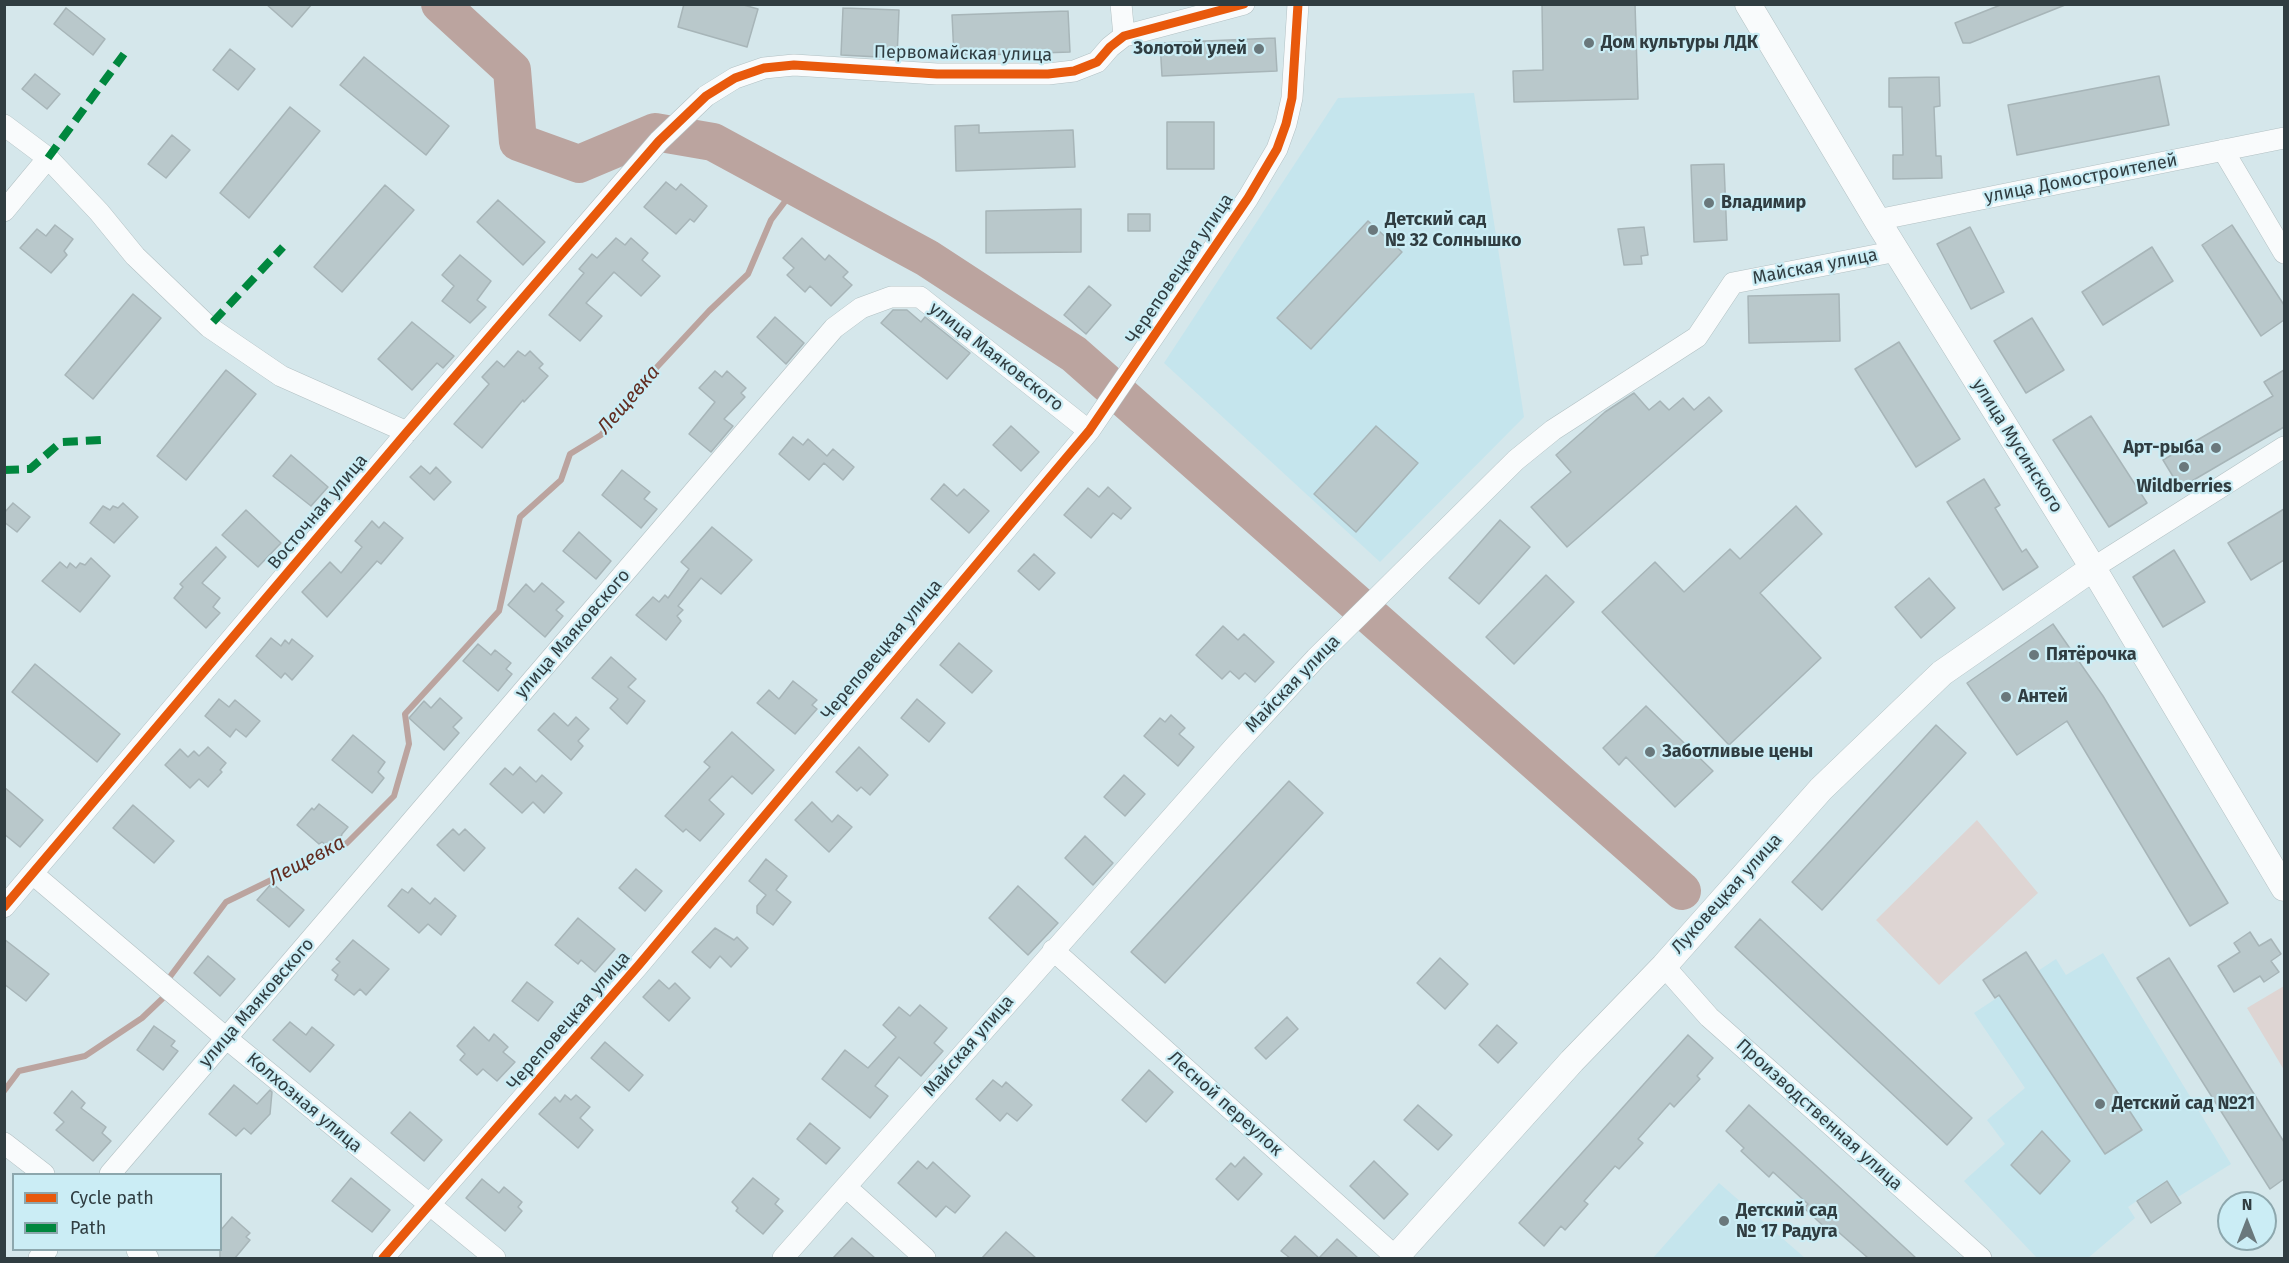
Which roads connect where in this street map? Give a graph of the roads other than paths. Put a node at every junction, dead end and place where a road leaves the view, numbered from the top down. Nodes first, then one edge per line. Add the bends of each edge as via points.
1 (1121, 4) edge
2 (1244, 4) edge
3 (1298, 4) edge
4 (1748, 4) edge
5 (1124, 36) junction
6 (4, 125) edge
7 (2284, 138) edge
8 (659, 141) joint
9 (2223, 150) junction
10 (48, 158) junction
11 (4, 211) edge
12 (1877, 220) junction
13 (1897, 251) junction
14 (2284, 253) edge
15 (1089, 431) junction
16 (407, 432) junction
17 (2284, 447) edge
18 (2093, 568) junction
19 (33, 874) junction
20 (2284, 888) edge
21 (4, 908) edge
22 (1053, 950) junction
23 (1664, 966) junction
24 (226, 1038) junction
25 (4, 1143) edge
26 (43, 1173) edge
27 (111, 1173) edge
28 (846, 1187) junction
29 (429, 1206) junction
30 (384, 1258) edge
31 (495, 1258) edge
32 (783, 1258) edge
33 (925, 1258) edge
34 (1396, 1258) edge
35 (1980, 1258) edge

1 - 5 street
2 - 5 street, Первомайская улица
3 - 15 street, Череповецкая улица via 1292,98 1276,149 1248,198
4 - 12 street, улица Мусинского
5 - 8 street, Первомайская улица via 1097,62 1074,71 1048,74 937,74 794,64 764,68 735,78 706,96
6 - 10 street
7 - 9 street, улица Домостроителей
8 - 16 street, Восточная улица
9 - 12 street, улица Домостроителей
9 - 14 street
10 - 11 street
10 - 16 street via 135,256 209,327 281,376
12 - 13 street, улица Мусинского
13 - 18 street, улица Мусинского
13 - 22 street, Майская улица via 1733,283 1697,337 1552,430 1516,460 1342,632 1233,747
15 - 24 street, улица Маяковского via 920,297 891,297 861,308 834,328
15 - 29 street, Череповецкая улица via 638,966
16 - 19 street, Восточная улица
17 - 18 street
18 - 20 street, улица Мусинского
18 - 23 street, Луковецкая улица via 1942,673 1821,789
19 - 21 street, Восточная улица
19 - 24 street, Колхозная улица
22 - 28 street, Майская улица
22 - 34 street, Лесной переулок
23 - 34 street, Луковецкая улица via 1572,1061
23 - 35 street, Производственная улица via 1709,1017
24 - 27 street, улица Маяковского
24 - 29 street, Колхозная улица
25 - 26 street
28 - 32 street, Майская улица
28 - 33 street
29 - 30 street, Череповецкая улица
29 - 31 street, Колхозная улица

